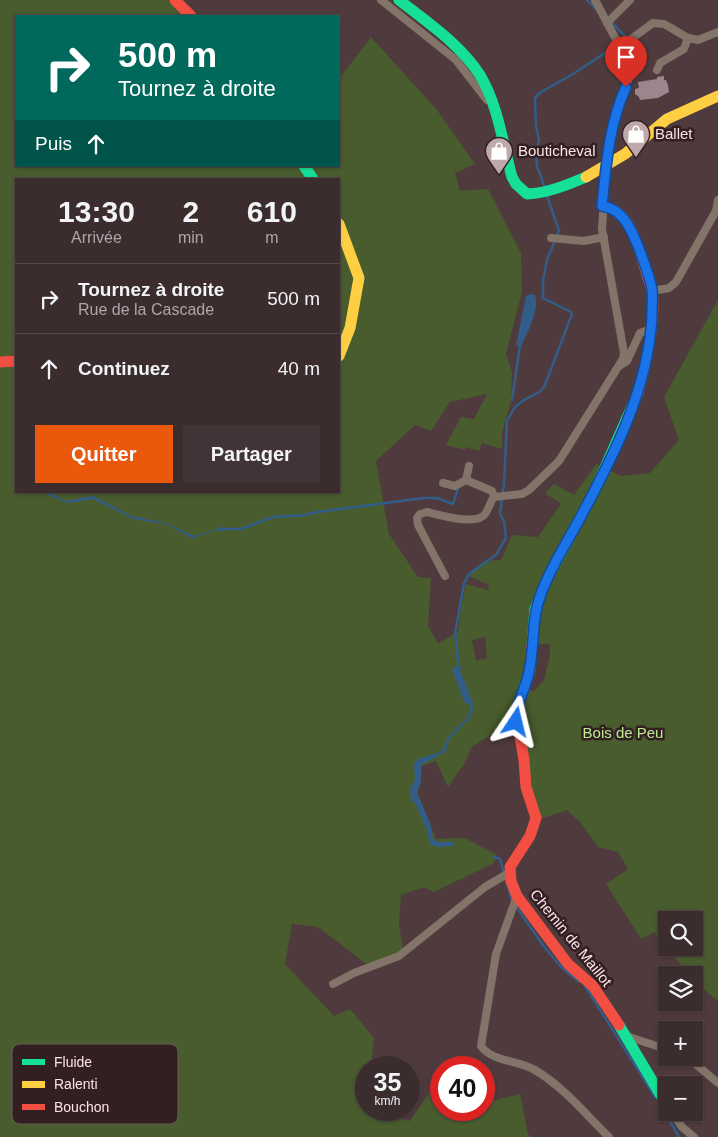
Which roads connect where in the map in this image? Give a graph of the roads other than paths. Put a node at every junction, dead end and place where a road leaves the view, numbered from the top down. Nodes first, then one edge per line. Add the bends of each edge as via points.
1 (175, 0) edge
2 (382, 0) edge
3 (399, 0) edge
4 (595, 0) edge
5 (630, 0) edge
6 (190, 15) edge
7 (609, 21) junction
8 (718, 32) edge
9 (688, 38) junction
10 (618, 44) junction
11 (657, 70) dead end
12 (718, 96) edge
13 (493, 108) junction
14 (305, 167) edge
15 (606, 167) junction
16 (312, 178) edge
17 (718, 200) edge
18 (602, 206) junction
19 (340, 227) edge
20 (556, 238) dead end
21 (604, 238) junction
22 (652, 291) junction
23 (651, 329) junction
24 (340, 353) edge
25 (15, 361) edge
26 (0, 362) edge
27 (619, 366) junction
28 (469, 466) dead end
29 (466, 480) junction
30 (443, 483) dead end
31 (499, 497) junction
32 (445, 576) dead end
33 (506, 874) junction
34 (514, 901) junction
35 (333, 984) dead end
36 (626, 1036) junction
37 (658, 1046) edge
38 (698, 1066) edge
39 (718, 1083) edge
40 (658, 1090) edge
41 (678, 1121) edge
42 (609, 1137) edge
43 (694, 1137) edge

1 - 6 street
2 - 13 street via 456,60
3 - 13 street via 447,38 470,62 486,87
4 - 7 street
5 - 7 street
7 - 10 street
8 - 9 street via 698,40
9 - 10 street via 664,24 653,23
9 - 11 street via 684,49 660,62
10 - 15 street via 628,78 618,104
12 - 15 street via 660,124
13 - 15 street via 516,184 528,194 543,194
14 - 16 street
15 - 18 street
17 - 22 street via 716,211 676,282 669,288
18 - 21 street
18 - 22 street via 611,207 629,225
19 - 24 street via 358,278 350,328
20 - 21 street via 584,241
21 - 27 street via 624,353
22 - 23 street
23 - 27 street via 640,333 627,361
23 - 33 street via 639,392 596,488 547,579 535,609 530,671 516,713 526,787 536,818 530,836
25 - 26 street
27 - 31 street via 559,461 529,490 517,496
28 - 29 street
29 - 30 street via 455,486
29 - 31 street
31 - 32 street via 482,517 470,520 426,512 417,518
33 - 34 street, Chemin de Maillot
33 - 35 street via 399,956
34 - 36 street, Chemin de Maillot via 568,964 593,986
34 - 42 street via 496,954 481,1046 486,1054 533,1069 550,1080
36 - 37 street
36 - 40 street, Chemin de Maillot
38 - 39 street
41 - 43 street

